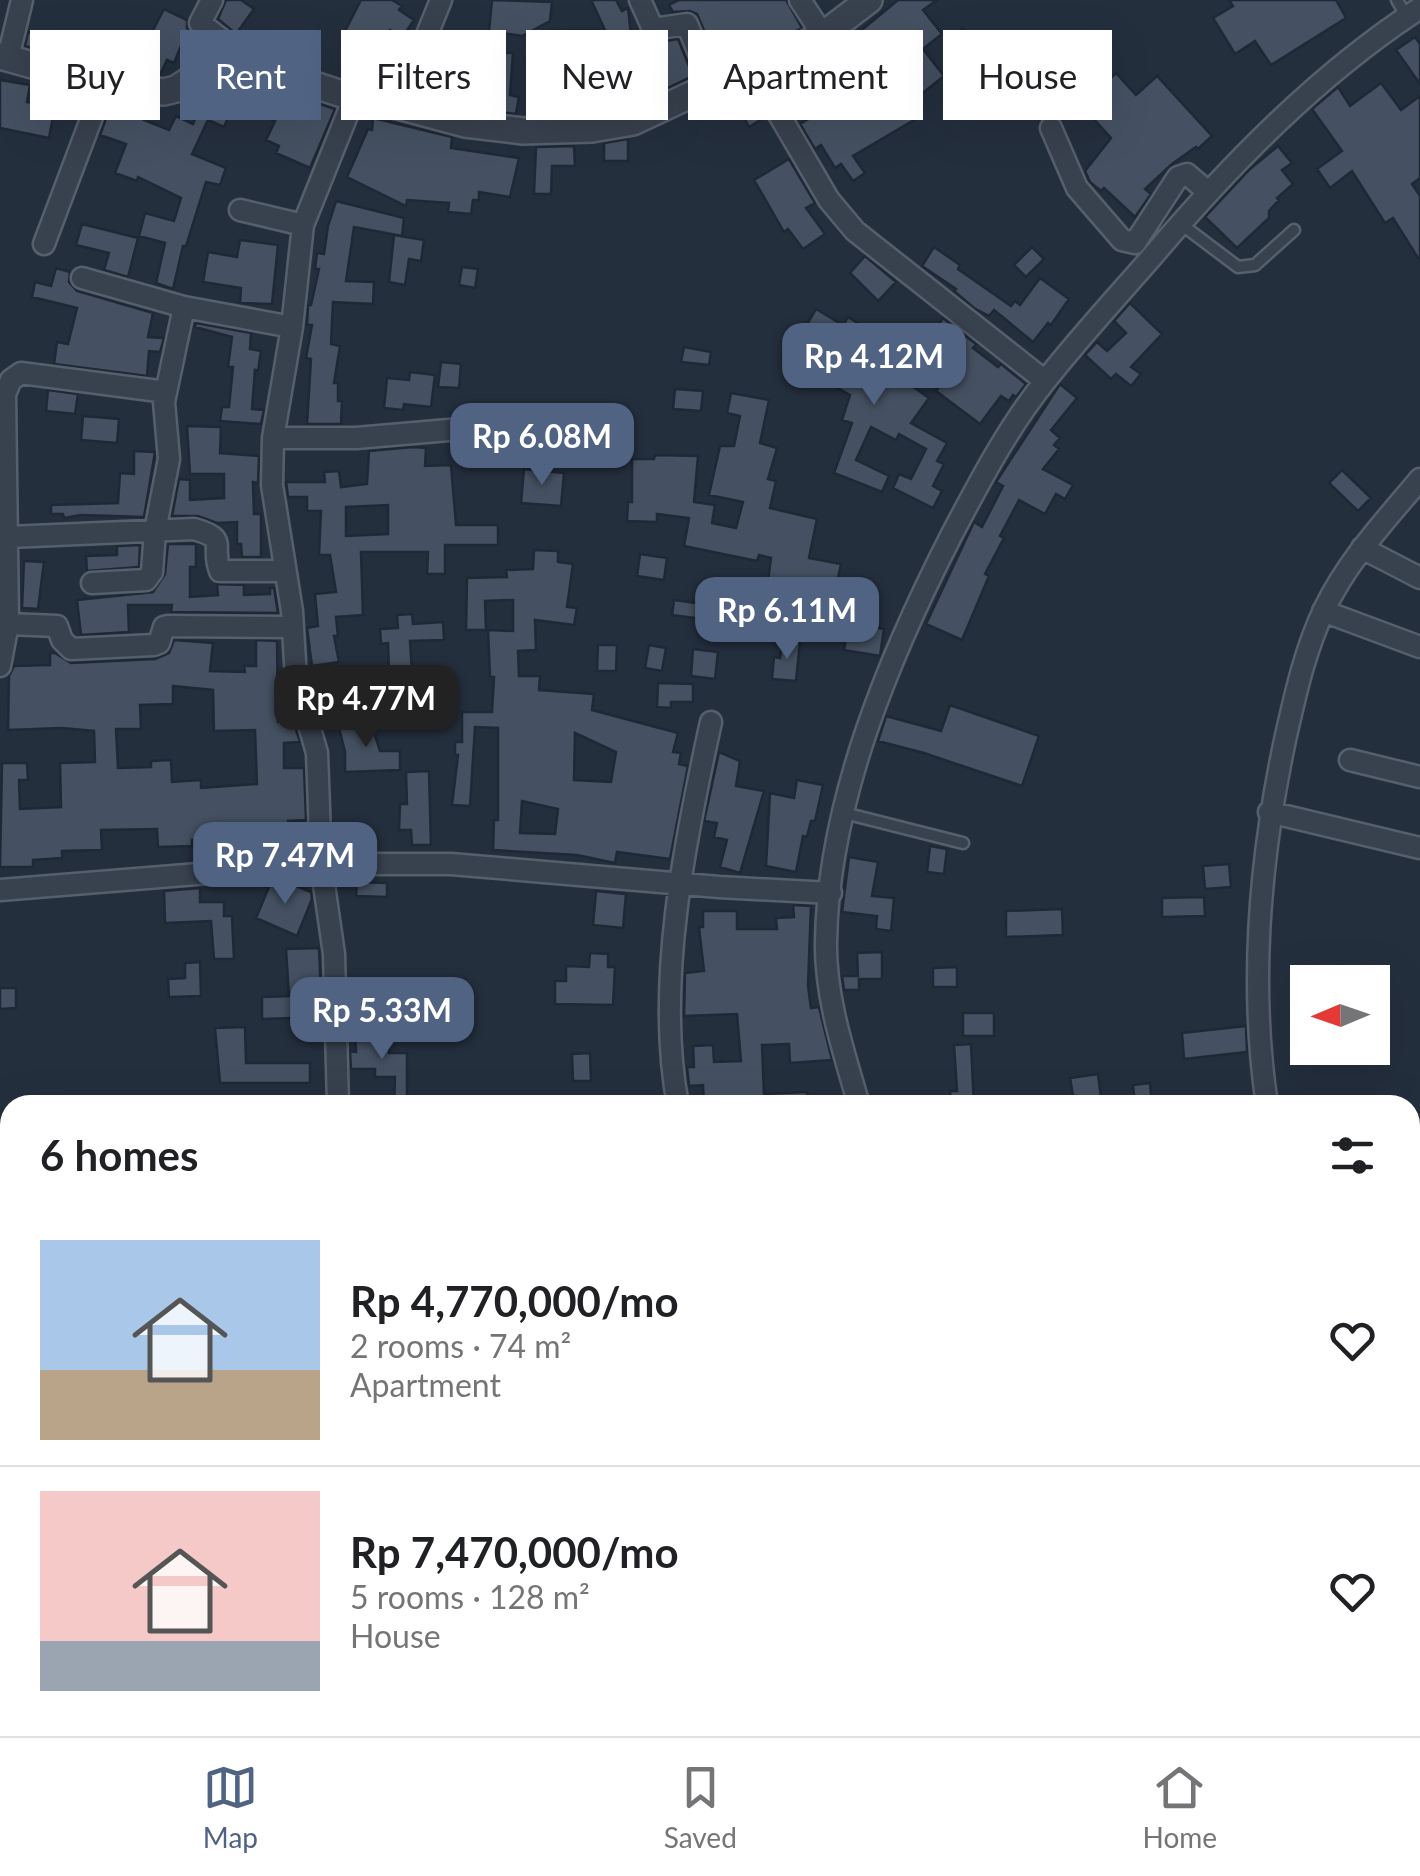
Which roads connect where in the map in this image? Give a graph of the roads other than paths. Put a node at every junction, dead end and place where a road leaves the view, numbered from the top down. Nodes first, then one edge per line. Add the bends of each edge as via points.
1 (22, 0) edge
2 (212, 0) edge
3 (441, 0) edge
4 (640, 0) edge
5 (800, 0) edge
6 (869, 0) edge
7 (1408, 8) edge
8 (206, 30) edge
9 (429, 30) edge
10 (690, 30) edge
11 (821, 30) edge
12 (830, 30) edge
13 (4, 57) edge
14 (30, 64) edge
15 (688, 96) edge
16 (91, 120) edge
17 (345, 120) edge
18 (450, 120) edge
19 (782, 120) edge
20 (1052, 128) dead end
21 (1208, 192) junction
22 (240, 210) dead end
23 (1181, 223) junction
24 (303, 225) junction
25 (1294, 230) dead end
26 (44, 244) dead end
27 (82, 278) dead end
28 (184, 306) junction
29 (292, 327) junction
30 (1045, 381) junction
31 (166, 392) junction
32 (507, 426) dead end
33 (274, 438) junction
34 (1420, 480) edge
35 (155, 531) junction
36 (9, 537) junction
37 (1362, 548) junction
38 (285, 571) junction
39 (4, 578) edge
40 (1420, 578) edge
41 (92, 583) dead end
42 (1324, 611) junction
43 (8, 624) junction
44 (292, 627) junction
45 (1420, 647) edge
46 (0, 666) edge
47 (711, 722) dead end
48 (1350, 760) dead end
49 (1420, 777) edge
50 (843, 812) junction
51 (1270, 812) junction
52 (963, 843) dead end
53 (1420, 848) edge
54 (321, 864) junction
55 (683, 882) junction
56 (0, 890) edge
57 (831, 892) junction
58 (338, 1095) edge
59 (677, 1095) edge
60 (856, 1095) edge
61 (1267, 1095) edge

1 - 13 street
2 - 8 street via 200,23
3 - 9 street
4 - 10 street via 653,29 682,23
5 - 11 street
6 - 12 street
7 - 21 street
13 - 14 street
15 - 18 street via 634,122 592,129 504,129
16 - 26 street
17 - 24 street
19 - 30 street via 855,231
20 - 21 street via 1077,188 1130,244 1178,176 1187,174
21 - 23 street
22 - 24 street
23 - 25 lane via 1238,268 1255,266
23 - 30 street
24 - 29 street
27 - 28 street
28 - 29 street
28 - 31 street
29 - 33 street
30 - 50 street via 992,458 919,598 866,730
31 - 35 street via 168,459
31 - 36 street via 14,376 5,394
32 - 33 street
33 - 38 street via 272,485
34 - 37 street
35 - 36 street
35 - 38 street via 212,534 220,571
35 - 41 street via 148,579
36 - 39 street
37 - 40 street
37 - 42 street
38 - 44 street
39 - 43 street
42 - 45 street
42 - 51 street via 1298,681
43 - 44 street via 57,626 72,649 154,645 168,626
43 - 46 street
44 - 54 street via 296,680 317,753
47 - 55 street
48 - 49 street
50 - 52 lane
50 - 57 street
51 - 53 street
51 - 61 street via 1259,992
54 - 55 street via 452,864
54 - 56 street
54 - 58 street via 334,954
55 - 57 street
55 - 59 street via 669,1000
57 - 60 street via 826,944 838,1032

